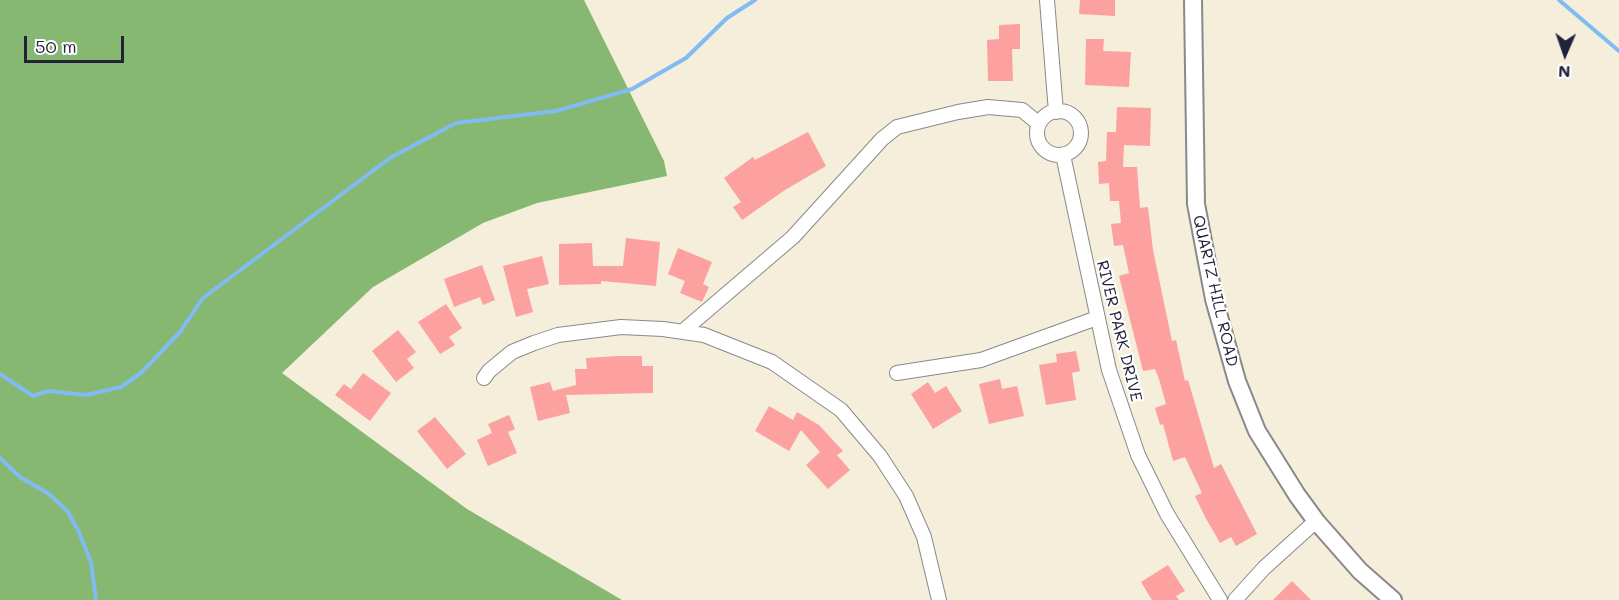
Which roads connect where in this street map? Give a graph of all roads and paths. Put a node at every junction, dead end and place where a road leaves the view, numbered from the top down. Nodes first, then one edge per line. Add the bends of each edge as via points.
1 (1047, 0) edge
2 (1193, 0) edge
3 (1056, 112) junction
4 (1038, 123) junction
5 (1064, 155) junction
6 (1097, 318) junction
7 (683, 331) junction
8 (897, 373) dead end
9 (484, 378) dead end
10 (1316, 521) junction
11 (939, 600) edge
12 (1220, 600) edge
13 (1234, 600) edge
14 (1393, 600) edge

1 - 3 street
2 - 10 street, QUARTZ HILL ROAD via 1193,174 1203,252 1214,299 1229,357 1257,431
3 - 4 street
3 - 5 street via 1075,119 1081,132 1077,146
4 - 5 street via 1040,145 1051,154
4 - 7 street via 1022,110 988,107 897,127 793,237
5 - 6 street, RIVER PARK DRIVE
6 - 8 street via 981,360
6 - 12 street, RIVER PARK DRIVE via 1109,370 1138,455 1167,514
7 - 9 street via 621,327 558,335 512,352
7 - 11 street via 721,341 772,362 841,411 880,456 906,495 924,537
10 - 13 street
10 - 14 street, QUARTZ HILL ROAD via 1360,571

